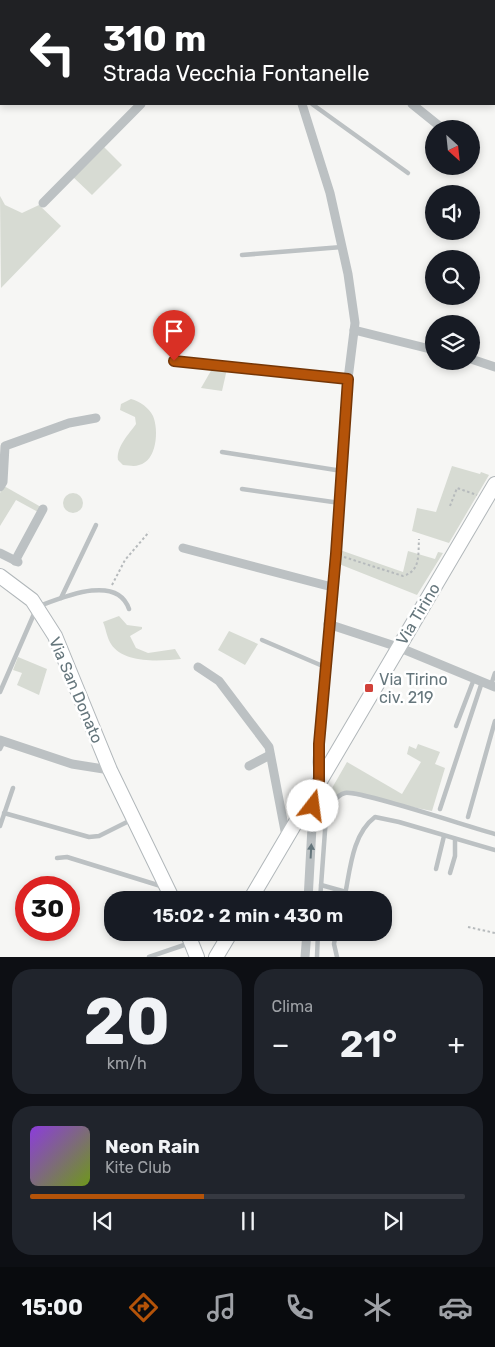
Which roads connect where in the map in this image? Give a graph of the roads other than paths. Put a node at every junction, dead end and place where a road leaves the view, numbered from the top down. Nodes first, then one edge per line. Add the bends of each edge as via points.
1 (140, 105) edge
2 (302, 105) edge
3 (313, 105) edge
4 (413, 105) edge
5 (432, 120) edge
6 (408, 173) dead end
7 (42, 203) dead end
8 (342, 246) junction
9 (242, 255) dead end
10 (354, 330) junction
11 (425, 348) edge
12 (174, 361) dead end
13 (480, 362) edge
14 (495, 366) edge
15 (348, 379) junction
16 (96, 418) dead end
17 (222, 452) dead end
18 (342, 471) junction
19 (495, 484) edge
20 (0, 487) edge
21 (242, 489) dead end
22 (340, 502) junction
23 (43, 509) dead end
24 (96, 525) dead end
25 (183, 548) dead end
26 (0, 553) edge
27 (0, 576) edge
28 (332, 587) junction
29 (61, 598) junction
30 (37, 607) junction
31 (129, 609) dead end
32 (328, 624) junction
33 (262, 640) dead end
34 (398, 647) junction
35 (198, 667) dead end
36 (325, 667) junction
37 (495, 673) edge
38 (486, 683) edge
39 (0, 692) edge
40 (495, 721) edge
41 (456, 726) dead end
42 (1, 743) edge
43 (270, 756) junction
44 (249, 766) dead end
45 (110, 770) junction
46 (319, 783) junction
47 (14, 788) dead end
48 (311, 797) junction
49 (440, 809) dead end
50 (7, 814) junction
51 (468, 817) dead end
52 (133, 820) junction
53 (0, 826) edge
54 (289, 834) junction
55 (495, 834) edge
56 (444, 836) junction
57 (455, 839) junction
58 (495, 850) edge
59 (58, 858) dead end
60 (436, 869) dead end
61 (450, 872) dead end
62 (321, 885) junction
63 (162, 891) edge
64 (168, 891) edge
65 (255, 891) edge
66 (308, 891) edge
67 (321, 891) edge
68 (342, 891) edge
69 (346, 891) edge
70 (181, 941) edge
71 (191, 941) edge
72 (226, 941) edge
73 (306, 941) edge
74 (318, 941) edge
75 (334, 941) edge
76 (149, 957) edge
77 (197, 957) edge
78 (216, 957) edge
79 (305, 957) edge
80 (317, 957) edge
81 (337, 957) edge

1 - 7 street
2 - 8 street via 330,193
3 - 6 lane
4 - 5 street
8 - 9 lane
8 - 10 street
10 - 11 street
10 - 15 street
12 - 15 street
13 - 14 street
15 - 18 street
16 - 20 street via 69,423 5,446
17 - 18 lane
18 - 22 street
19 - 34 street, Via Tirino
21 - 22 lane
22 - 28 street
23 - 26 street via 16,562
24 - 29 lane
25 - 28 street
27 - 30 street, Via San Donato
28 - 32 street
29 - 30 lane
29 - 31 lane via 82,592 109,592 122,596
30 - 39 lane
30 - 45 street, Via San Donato via 54,636
32 - 34 street
32 - 36 street
33 - 36 lane
34 - 38 street
34 - 46 street, Via Tirino
35 - 43 street via 219,681 269,747
36 - 46 street via 317,762
37 - 38 lane
38 - 41 lane
38 - 49 lane
40 - 51 lane
42 - 45 street via 72,764
43 - 44 street
43 - 54 street via 285,831
45 - 52 street, Via San Donato
46 - 48 street, Via Tirino
47 - 50 lane
48 - 54 street, Via Tirino
66 -> 48 street
50 - 52 lane via 89,837 99,836
50 - 53 lane
52 - 64 street, Via San Donato
54 - 65 street, Via Tirino
55 - 62 lane via 372,798 345,794 337,797 326,817
56 - 57 lane
56 - 60 lane
56 - 69 lane via 375,817 365,824 358,838
57 - 58 lane
57 - 61 lane via 455,856
59 - 63 lane, Via San Donato via 67,857
62 - 67 lane
62 - 68 lane
70 - 76 lane
71 - 77 street
72 - 78 street
73 - 79 street
74 - 80 lane
75 - 81 lane

